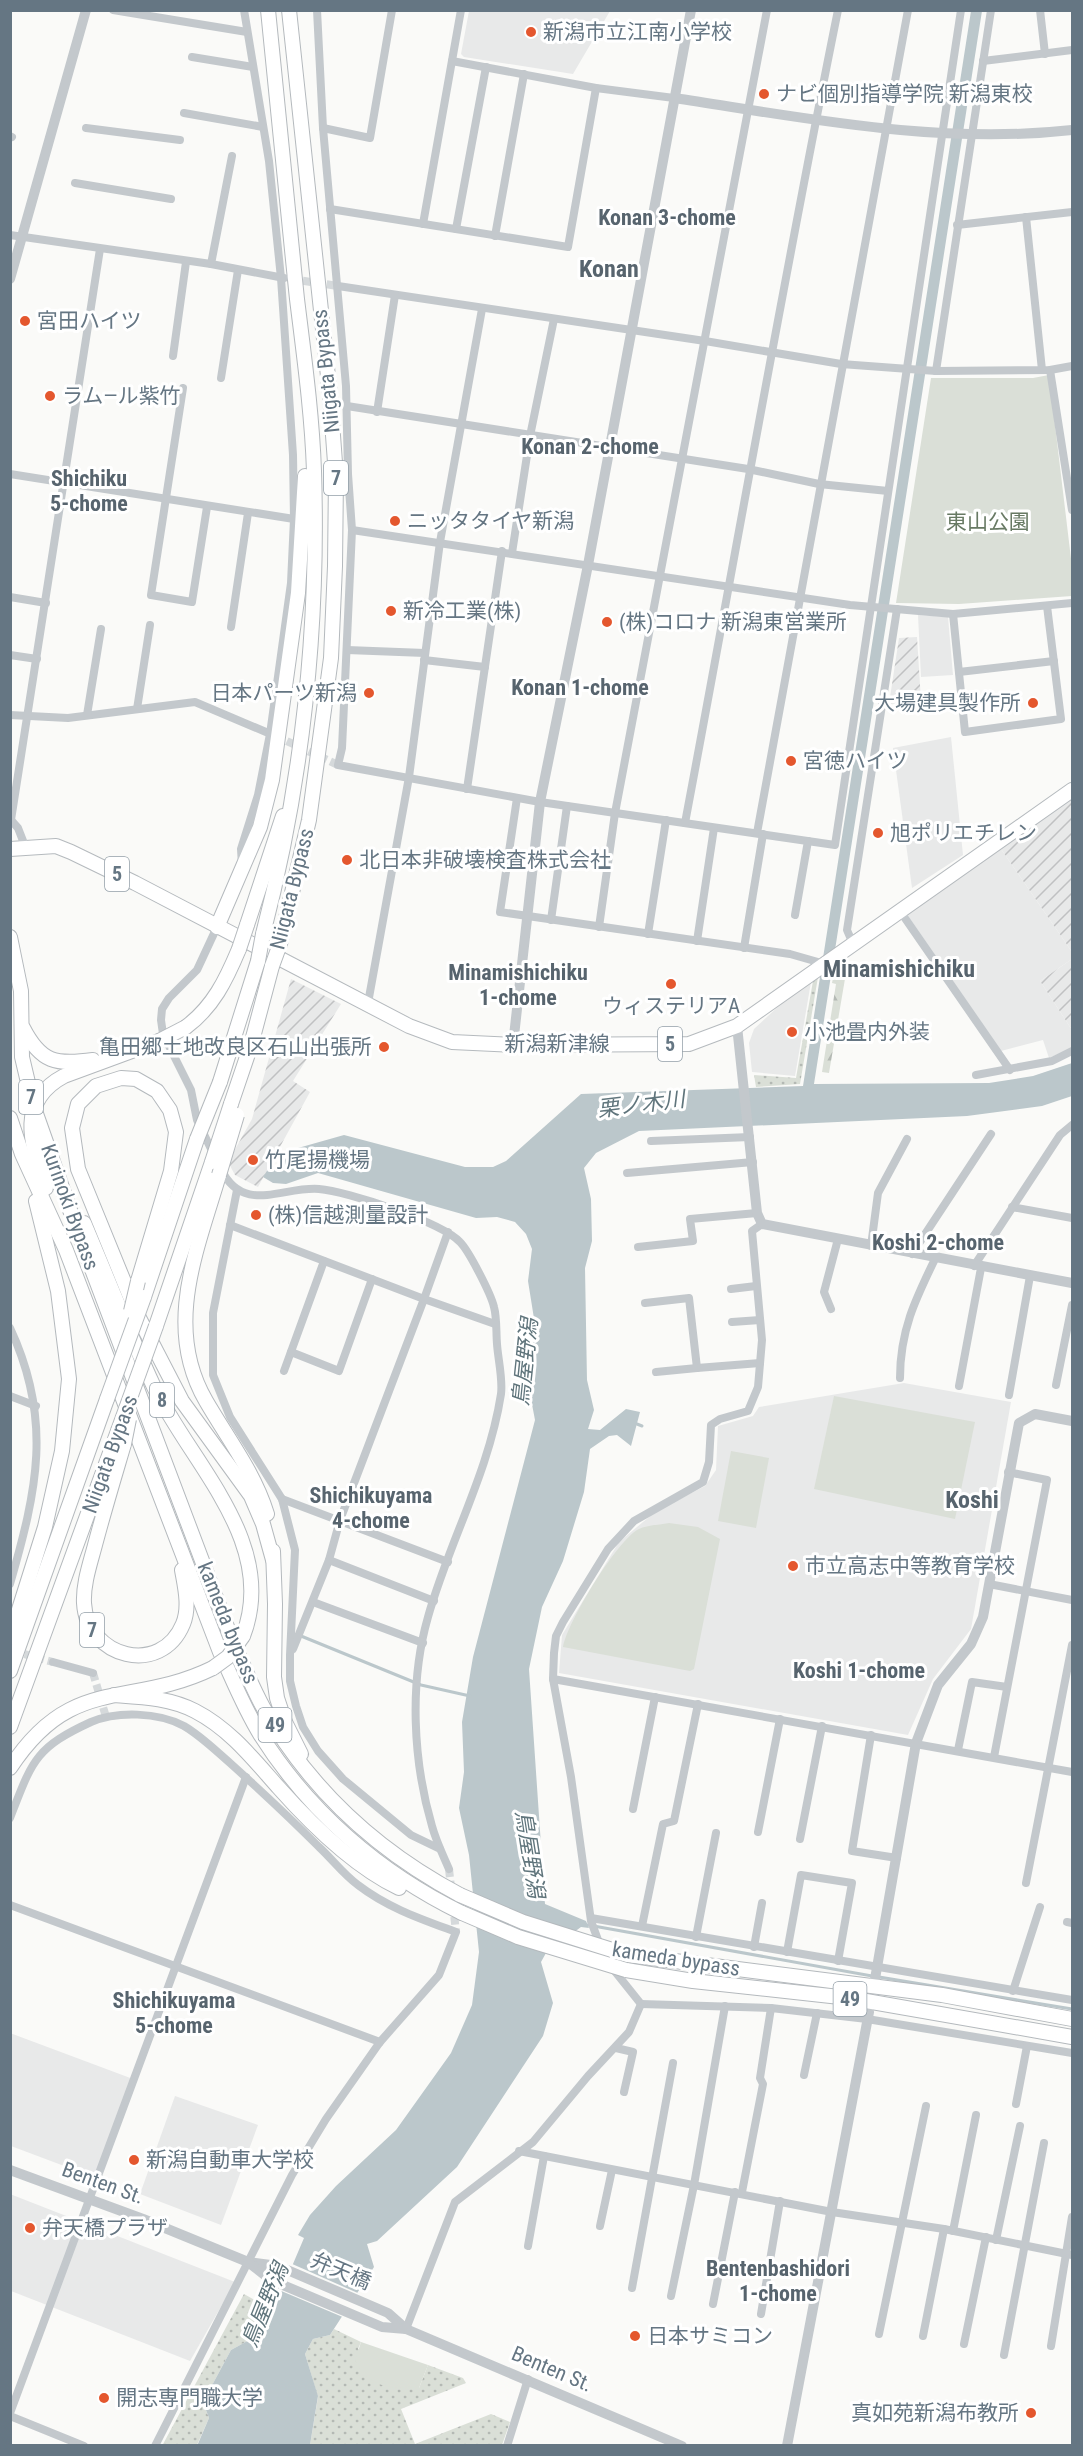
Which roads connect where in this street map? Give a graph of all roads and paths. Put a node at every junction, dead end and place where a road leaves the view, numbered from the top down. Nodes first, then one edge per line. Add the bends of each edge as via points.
1 (86, 10) edge
2 (113, 10) edge
3 (244, 10) edge
4 (268, 10) edge
5 (289, 10) edge
6 (317, 10) edge
7 (393, 10) edge
8 (461, 10) edge
9 (691, 10) edge
10 (767, 10) edge
11 (838, 10) edge
12 (908, 10) edge
13 (961, 10) edge
14 (991, 10) edge
15 (1040, 10) edge
16 (247, 32) junction
17 (1072, 50) edge
18 (1045, 54) junction
19 (192, 57) dead end
20 (452, 61) junction
21 (983, 61) junction
22 (253, 67) junction
23 (486, 67) junction
24 (524, 74) junction
25 (596, 88) junction
26 (674, 98) junction
27 (748, 109) junction
28 (184, 113) dead end
29 (816, 120) junction
30 (263, 127) junction
31 (86, 128) dead end
32 (323, 128) junction
33 (885, 129) junction
34 (1072, 130) edge
35 (946, 134) junction
36 (968, 135) junction
37 (180, 140) dead end
38 (232, 156) dead end
39 (75, 183) dead end
40 (171, 199) dead end
41 (330, 209) junction
42 (1072, 212) edge
43 (1026, 217) junction
44 (423, 224) junction
45 (957, 225) junction
46 (456, 229) junction
47 (10, 235) edge
48 (23, 236) junction
49 (495, 236) junction
50 (100, 249) junction
51 (186, 262) junction
52 (211, 264) junction
53 (238, 270) junction
54 (283, 278) junction
55 (10, 279) edge
56 (338, 286) junction
57 (395, 295) junction
58 (483, 309) junction
59 (554, 319) junction
60 (630, 330) junction
61 (705, 340) junction
62 (771, 353) junction
63 (173, 356) dead end
64 (841, 364) junction
65 (1072, 366) edge
66 (905, 368) junction
67 (1046, 370) junction
68 (936, 371) junction
69 (221, 378) dead end
70 (183, 388) dead end
71 (309, 396) junction
72 (347, 406) junction
73 (377, 412) junction
74 (462, 426) junction
75 (531, 436) junction
76 (609, 448) junction
77 (1068, 448) edge
78 (684, 460) junction
79 (748, 469) junction
80 (10, 474) edge
81 (65, 482) junction
82 (819, 484) junction
83 (888, 491) junction
84 (164, 500) junction
85 (207, 507) junction
86 (1072, 510) edge
87 (248, 513) junction
88 (294, 519) junction
89 (352, 530) junction
90 (440, 542) junction
91 (502, 551) junction
92 (512, 553) junction
93 (588, 565) junction
94 (661, 577) junction
95 (729, 588) junction
96 (10, 597) edge
97 (798, 597) junction
98 (46, 603) junction
99 (1072, 603) edge
100 (1047, 606) junction
101 (870, 607) junction
102 (897, 609) junction
103 (952, 614) junction
104 (150, 625) dead end
105 (231, 627) dead end
106 (100, 629) dead end
107 (347, 650) junction
108 (10, 655) edge
109 (425, 657) junction
110 (37, 659) junction
111 (1054, 661) junction
112 (485, 667) junction
113 (959, 672) junction
114 (137, 709) junction
115 (87, 715) junction
116 (10, 716) edge
117 (28, 718) junction
118 (271, 734) junction
119 (409, 777) junction
120 (294, 783) junction
121 (467, 789) junction
122 (1072, 790) edge
123 (517, 798) junction
124 (540, 802) junction
125 (567, 806) junction
126 (615, 813) junction
127 (11, 820) edge
128 (666, 820) junction
129 (685, 823) junction
130 (714, 828) junction
131 (760, 833) junction
132 (808, 841) junction
133 (25, 846) junction
134 (10, 849) edge
135 (242, 871) junction
136 (900, 911) junction
137 (795, 915) dead end
138 (525, 916) junction
139 (550, 920) junction
140 (217, 927) junction
141 (599, 927) junction
142 (648, 934) junction
143 (10, 937) edge
144 (697, 941) junction
145 (853, 944) junction
146 (744, 948) junction
147 (825, 964) junction
148 (368, 1003) junction
149 (22, 1026) junction
150 (737, 1026) junction
151 (513, 1045) junction
152 (1072, 1051) edge
153 (113, 1057) junction
154 (1010, 1070) junction
155 (976, 1075) dead end
156 (34, 1108) junction
157 (234, 1110) junction
158 (10, 1118) edge
159 (1072, 1125) edge
160 (991, 1134) dead end
161 (750, 1135) junction
162 (907, 1139) dead end
163 (651, 1141) dead end
164 (22, 1154) junction
165 (753, 1162) junction
166 (56, 1164) junction
167 (627, 1173) dead end
168 (237, 1190) junction
169 (1012, 1207) junction
170 (757, 1213) junction
171 (1072, 1218) edge
172 (762, 1224) junction
173 (230, 1225) junction
174 (448, 1232) junction
175 (838, 1239) junction
176 (871, 1246) junction
177 (638, 1247) dead end
178 (66, 1250) junction
179 (912, 1254) junction
180 (935, 1259) junction
181 (324, 1261) junction
182 (978, 1267) junction
183 (1030, 1276) junction
184 (372, 1279) junction
185 (1072, 1283) edge
186 (756, 1286) junction
187 (731, 1289) dead end
188 (424, 1299) junction
189 (645, 1303) dead end
190 (1072, 1305) edge
191 (831, 1309) dead end
192 (760, 1320) junction
193 (732, 1322) dead end
194 (495, 1324) junction
195 (10, 1328) edge
196 (124, 1349) joint
197 (291, 1352) junction
198 (760, 1363) junction
199 (697, 1368) junction
200 (128, 1370) junction
201 (284, 1371) dead end
202 (656, 1372) dead end
203 (900, 1378) dead end
204 (1056, 1385) dead end
205 (959, 1386) dead end
206 (1009, 1395) dead end
207 (10, 1396) edge
208 (113, 1397) junction
209 (36, 1406) junction
210 (1072, 1421) edge
211 (1008, 1472) junction
212 (282, 1499) junction
213 (340, 1520) junction
214 (179, 1545) junction
215 (273, 1560) junction
216 (329, 1560) junction
217 (448, 1562) junction
218 (10, 1584) edge
219 (988, 1584) junction
220 (1024, 1590) junction
221 (434, 1600) junction
222 (1072, 1600) edge
223 (313, 1602) junction
224 (10, 1638) edge
225 (423, 1643) junction
226 (1072, 1645) edge
227 (290, 1655) junction
228 (53, 1662) tunnel mouth
229 (10, 1671) edge
230 (93, 1673) dead end
231 (553, 1679) junction
232 (1007, 1687) junction
233 (114, 1695) junction
234 (655, 1697) junction
235 (698, 1704) junction
236 (780, 1719) junction
237 (822, 1726) junction
238 (10, 1727) edge
239 (871, 1735) junction
240 (916, 1743) junction
241 (958, 1750) junction
242 (994, 1757) junction
243 (1050, 1767) junction
244 (10, 1768) edge
245 (306, 1771) junction
246 (1072, 1772) edge
247 (246, 1777) junction
248 (633, 1809) dead end
249 (10, 1818) edge
250 (758, 1832) dead end
251 (716, 1833) dead end
252 (800, 1839) dead end
253 (440, 1849) junction
254 (897, 1858) junction
255 (449, 1869) tunnel mouth
256 (1026, 1883) dead end
257 (762, 1903) dead end
258 (10, 1905) edge
259 (449, 1907) junction
260 (1040, 1907) dead end
261 (591, 1919) junction
262 (642, 1926) junction
263 (696, 1937) junction
264 (754, 1947) junction
265 (787, 1952) junction
266 (838, 1961) junction
267 (177, 1966) junction
268 (877, 1973) junction
269 (1013, 1991) junction
270 (1072, 2000) edge
271 (641, 2004) junction
272 (725, 2006) junction
273 (771, 2008) junction
274 (817, 2013) junction
275 (868, 2016) junction
276 (1072, 2019) edge
277 (1072, 2037) edge
278 (380, 2042) junction
279 (1027, 2046) junction
280 (616, 2048) junction
281 (1072, 2053) edge
282 (673, 2063) dead end
283 (804, 2075) dead end
284 (624, 2092) dead end
285 (1016, 2104) dead end
286 (926, 2106) dead end
287 (976, 2115) dead end
288 (1020, 2126) dead end
289 (1044, 2143) dead end
290 (519, 2151) junction
291 (544, 2157) junction
292 (10, 2170) edge
293 (612, 2170) junction
294 (653, 2175) junction
295 (694, 2185) junction
296 (739, 2192) junction
297 (91, 2199) junction
298 (780, 2201) junction
299 (832, 2212) junction
300 (1072, 2217) edge
301 (901, 2222) junction
302 (603, 2223) dead end
303 (949, 2230) junction
304 (986, 2237) junction
305 (996, 2240) junction
306 (528, 2246) dead end
307 (1025, 2246) junction
308 (1069, 2255) edge
309 (248, 2262) junction
310 (632, 2288) dead end
311 (671, 2296) dead end
312 (713, 2304) dead end
313 (761, 2314) dead end
314 (406, 2329) junction
315 (879, 2334) dead end
316 (923, 2336) dead end
317 (964, 2344) dead end
318 (1051, 2346) dead end
319 (1004, 2355) dead end
320 (528, 2379) junction
321 (10, 2415) edge
322 (84, 2445) edge
323 (155, 2445) edge
324 (507, 2445) edge
325 (682, 2445) edge
326 (787, 2445) edge

1 - 48 street
2 - 16 street
3 - 16 street
4 - 71 main road, Niigata Bypass / 7
5 - 157 main road, Niigata Bypass / 7, bridge via 336,476 331,658 309,820
6 - 32 street
7 - 32 street via 370,138
8 - 20 street
9 - 26 street
10 - 27 street
11 - 29 street
12 - 33 street
13 - 35 street
14 - 21 street
15 - 18 street
16 - 22 street
17 - 18 street
18 - 21 street
19 - 22 street
20 - 23 street
20 - 44 street
21 - 36 street
22 - 30 street
23 - 24 street
23 - 46 street
24 - 25 street
24 - 49 street
25 - 26 street
25 - 49 street via 568,247
26 - 27 street
26 - 60 street
27 - 29 street
27 - 61 street
28 - 30 street
29 - 33 street
29 - 62 street
30 - 54 street
31 - 37 street
32 - 41 street
33 - 35 street
33 - 64 street
34 - 36 street
35 - 36 street
35 - 66 street
36 - 45 street
38 - 52 street
39 - 40 street
41 - 44 street
41 - 56 street
42 - 43 street
43 - 45 street
43 - 67 street
44 - 46 street
45 - 68 street
46 - 49 street
47 - 48 street
48 - 50 street
48 - 55 street
50 - 51 street
50 - 81 street
51 - 52 street
51 - 63 street
52 - 53 street
53 - 54 street
53 - 69 street
54 - 88 street
56 - 57 street
56 - 72 street
57 - 58 street
57 - 73 street
58 - 59 street
58 - 74 street
59 - 60 street
59 - 75 street
60 - 61 street
60 - 76 street
61 - 62 street
61 - 78 street
62 - 64 street
62 - 79 street
64 - 66 street
64 - 82 street
65 - 67 street
66 - 68 street
66 - 83 street
67 - 68 street
67 - 77 street
70 - 84 street
71 - 120 main road, Niigata Bypass / 7 via 314,563 309,658
71 - 135 main road, 7 via 298,593 280,730 260,827
72 - 73 street
72 - 89 street
73 - 74 street
74 - 75 street
74 - 90 street
75 - 76 street
75 - 92 street
76 - 78 street
76 - 93 street
77 - 86 street
78 - 79 street
78 - 94 street
79 - 82 street
79 - 95 street
80 - 81 street
81 - 84 street
81 - 98 street
82 - 83 street
82 - 97 street
83 - 101 street
84 - 85 street
84 - 85 street via 152,595 192,602
85 - 87 street
87 - 88 street
87 - 105 street
88 - 118 street via 291,583
89 - 90 street
89 - 107 street
90 - 91 street
90 - 109 street
91 - 92 street
91 - 112 street
92 - 93 street
93 - 94 street
93 - 124 street
94 - 95 street
94 - 126 street
95 - 97 street
95 - 129 street
96 - 98 street
97 - 101 street
97 - 131 street
98 - 110 street
99 - 100 street
100 - 103 street
100 - 111 street
101 - 102 street
101 - 132 street via 835,845
102 - 103 street
102 - 145 street via 847,930
103 - 113 street
104 - 114 street
106 - 115 street
107 - 109 street
107 - 119 street via 338,765
108 - 110 street
109 - 112 street
109 - 119 street
110 - 117 street
111 - 113 street
111 - 113 street via 1061,719 965,732
112 - 121 street
114 - 115 street
114 - 118 street via 195,702
115 - 117 street
116 - 117 street
117 - 127 street
118 - 135 street via 241,849
119 - 121 street
119 - 148 street
120 - 153 main road, 7, bridge via 248,925 230,971 210,1005 186,1027
120 - 196 main road, Niigata Bypass / 7, bridge via 289,823 258,961 220,1082
121 - 123 street
122 - 136 main road, 新潟新津線 / 5
123 - 124 street
123 - 138 street via 500,912
124 - 125 street
124 - 138 street
125 - 126 street
125 - 139 street
126 - 128 street
126 - 141 street
127 - 133 street
128 - 129 street
128 - 142 street
129 - 130 street
130 - 131 street
130 - 144 street
131 - 132 street
131 - 146 street
132 - 137 street
133 - 134 main road, 新潟新津線 / 5
133 - 140 main road, 新潟新津線 / 5 via 56,846
135 - 140 main road, 7
136 - 145 main road, 新潟新津線 / 5
136 - 154 street
138 - 139 street
138 - 151 street
139 - 141 street
140 - 148 main road, 新潟新津線 / 5
140 - 168 street via 197,970 169,998 161,1020 163,1034 191,1090 198,1120 228,1184
141 - 142 street
142 - 144 street
143 - 149 main road, Kurinoki Bypass / 7 via 21,991
144 - 146 street
145 - 147 main road, 新潟新津線 / 5
146 - 147 street via 790,954
147 - 150 main road, 新潟新津線 / 5
148 - 151 main road, 新潟新津線 / 5 via 409,1026 452,1042
149 - 153 main road, 7 via 37,1052 53,1060 77,1062
149 - 156 main road, Kurinoki Bypass / 7 via 22,1057
150 - 151 main road, 新潟新津線 / 5 via 689,1044
150 - 161 street
152 - 154 street via 1052,1061
153 - 156 main road via 51,1083
154 - 155 street
156 - 166 main road, Kurinoki Bypass / 7
156 - 178 main road via 32,1144
157 - 200 main road, Niigata Bypass / 7, bridge via 212,1162 156,1326
157 - 215 main road, bridge via 186,1288 184,1320 197,1385 262,1496 271,1526
158 - 164 main road, Kurinoki Bypass / 7
159 - 169 street via 1060,1135
160 - 179 street
161 - 163 street
161 - 165 street
162 - 176 street via 878,1193
164 - 178 main road, Kurinoki Bypass / 7
164 - 224 main road via 58,1291 69,1379 62,1451 45,1527
165 - 167 street
165 - 170 street
166 - 200 main road, Kurinoki Bypass / 7
166 - 233 main road, 8, bridge via 155,1388 210,1477 242,1543 254,1594 243,1636 228,1657 213,1668 194,1677
168 - 173 street
168 - 174 street via 267,1197 304,1188 322,1189 407,1214
169 - 171 street
169 - 182 street
170 - 172 street
170 - 177 street via 690,1219 693,1241
172 - 175 street
172 - 186 street via 752,1231
173 - 181 street
173 - 212 street via 213,1313 213,1375 230,1417
174 - 188 street
174 - 194 street via 462,1244 494,1306
175 - 176 street
175 - 191 street via 824,1292
176 - 179 street
178 - 208 main road, Kurinoki Bypass / 7
179 - 180 street
180 - 182 street
180 - 203 street via 910,1310 900,1351
181 - 184 street
181 - 197 street
182 - 183 street
182 - 205 street
183 - 185 street
183 - 206 street
184 - 188 street
184 - 197 street via 339,1371
186 - 187 street
186 - 192 street
188 - 194 street
188 - 213 street
189 - 199 street via 689,1298
190 - 204 street
192 - 193 street
192 - 198 street
194 - 217 street via 501,1392 479,1478
195 - 209 street via 32,1381
196 - 200 main road, Niigata Bypass / 8, bridge
197 - 201 street
198 - 199 street
198 - 231 street via 758,1387 748,1411 711,1425 709,1462 703,1482 634,1521 608,1550 556,1636
199 - 202 street
200 - 208 main road, Niigata Bypass / 8, bridge
200 - 214 main road, 7, bridge via 124,1444 86,1584 87,1620 104,1645 124,1654 146,1654 161,1649 174,1638 183,1624 186,1608
200 - 215 main road, bridge via 138,1281 171,1171 176,1132 170,1110 157,1091 136,1078 96,1086 78,1104 72,1128 78,1169 143,1327 182,1401 251,1496
200 - 238 main road, Niigata Bypass / 8, bridge via 118,1431
200 - 245 main road, kameda bypass / 49 via 232,1640 262,1706
207 - 209 street
208 - 214 main road, kameda bypass / 7
208 - 229 main road, Niigata Bypass / 8
209 - 218 street via 35,1483
210 - 211 street via 1035,1414 1019,1423
211 - 219 street
211 - 220 street via 1047,1480
212 - 213 street
212 - 227 street via 295,1550
213 - 216 street
213 - 217 street
214 - 259 main road, kameda bypass / 49 via 229,1672 248,1712 279,1761 311,1802 362,1850 399,1878
215 - 245 main road via 277,1698
216 - 221 street
216 - 223 street
217 - 221 street
219 - 220 street
219 - 240 street via 983,1617 971,1644 938,1685
220 - 222 street
220 - 232 street
221 - 225 street
223 - 225 street
223 - 227 street
225 - 253 street via 416,1688 417,1749
226 - 243 street
227 - 253 street via 290,1681 296,1706 318,1751 373,1806 411,1835
228 - 230 street
231 - 234 street
231 - 261 street
232 - 241 street via 972,1682
232 - 242 street
233 - 244 main road, 8 via 82,1702 60,1714 24,1747
233 - 259 main road via 173,1702 211,1720 335,1845 396,1887
234 - 235 street
234 - 248 street
235 - 236 street
235 - 262 street via 674,1821 663,1824
236 - 237 street
236 - 250 street
237 - 239 street
237 - 252 street
239 - 240 street
239 - 254 street via 852,1851
240 - 241 street
240 - 254 street
241 - 242 street
242 - 243 street
243 - 246 street
243 - 256 street
245 - 276 main road, kameda bypass / 49, bridge via 333,1803 398,1858 460,1894 523,1922 628,1955 942,1995
247 - 249 street via 182,1725 136,1715 106,1717 64,1735 40,1753
247 - 267 street
247 - 278 street via 356,1884 392,1908 456,1932 439,1975
251 - 263 street
253 - 255 street
254 - 268 street
257 - 264 street
258 - 267 street
259 - 277 main road, kameda bypass / 49, bridge via 518,1937 626,1970 849,1998
260 - 269 street
261 - 262 street
261 - 271 street via 605,1959
262 - 263 street
263 - 264 street
264 - 265 street
265 - 266 street
265 - 266 street via 801,1875 852,1883
266 - 268 street
267 - 278 street
267 - 297 street
268 - 269 street
269 - 270 street
271 - 272 street
271 - 280 street via 629,2032
272 - 273 street
272 - 295 street
273 - 274 street
273 - 296 street via 760,2078 763,2084
274 - 275 street
274 - 283 street
275 - 279 street
275 - 299 street
278 - 309 street via 292,2175
279 - 281 street
279 - 285 street
280 - 284 street via 633,2052
280 - 290 street via 533,2142
282 - 294 street
286 - 301 street
287 - 303 street
288 - 305 street
289 - 307 street
290 - 291 street
290 - 314 street via 455,2202
291 - 293 street
291 - 306 street
292 - 297 street, Benten St.
293 - 294 street
293 - 302 street
294 - 295 street
294 - 310 street
295 - 296 street
295 - 311 street
296 - 298 street
296 - 312 street
297 - 309 street, Benten St.
297 - 321 street
298 - 299 street
298 - 313 street
299 - 301 street
299 - 326 street
300 - 308 street
301 - 303 street
301 - 315 street
303 - 304 street
303 - 316 street
304 - 305 street
304 - 317 street
305 - 307 street
307 - 308 street
307 - 319 street
308 - 318 street
309 - 314 street, 弁天橋 via 271,2280 382,2327
309 - 314 street, 弁天橋 via 278,2266 388,2313
309 - 323 street
314 - 320 street, Benten St.
320 - 324 street
320 - 325 street, Benten St.
321 - 322 street

